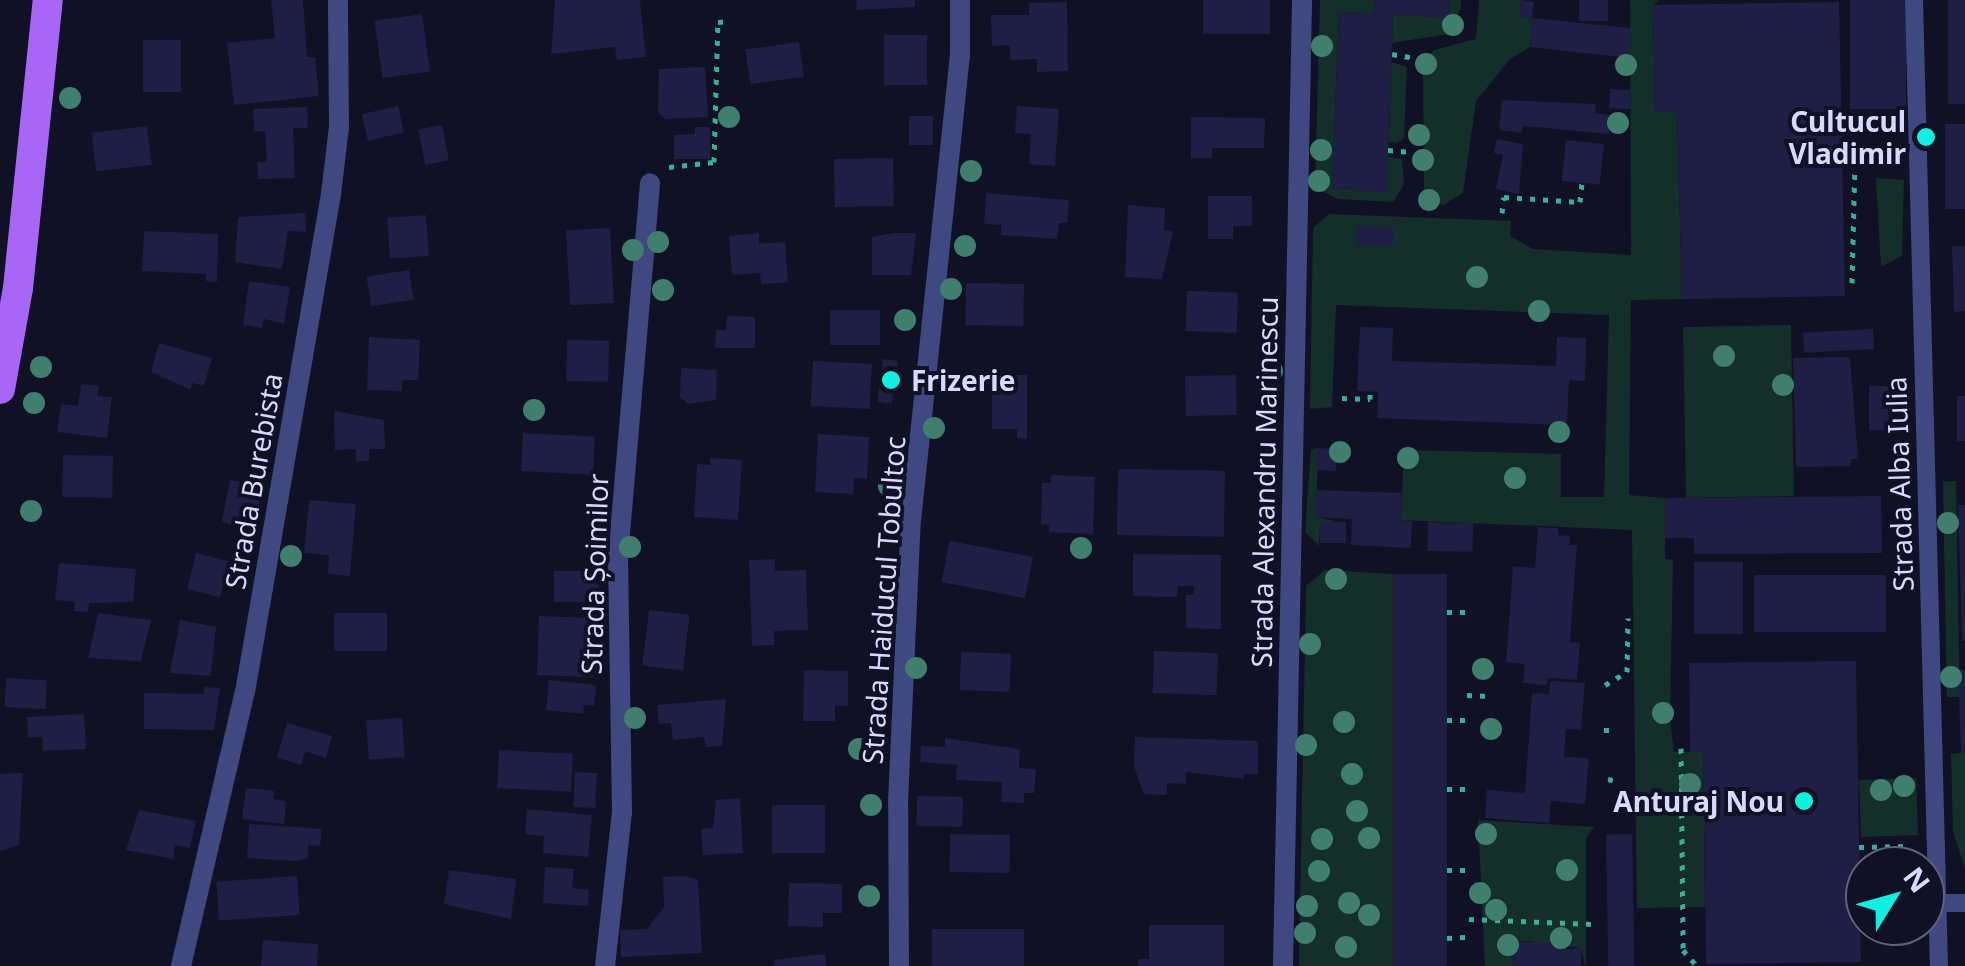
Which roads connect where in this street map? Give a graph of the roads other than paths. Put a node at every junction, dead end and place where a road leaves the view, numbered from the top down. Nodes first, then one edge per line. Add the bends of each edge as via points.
1 (48, 0) edge
2 (338, 0) edge
3 (960, 0) edge
4 (1302, 0) edge
5 (1914, 0) edge
6 (650, 183) road end
7 (0, 389) edge
8 (1937, 846) edge
9 (180, 966) edge
10 (605, 966) edge
11 (900, 966) edge
12 (1282, 966) edge

1 - 7 main road via 18,288
2 - 9 street, Strada Burebista via 339,127 331,194 241,710
3 - 11 street, Strada Haiducul Tobultoc via 958,76 911,520 898,802
4 - 12 street, Strada Alexandru Marinescu
5 - 8 lane, Strada Alba Iulia
6 - 10 street, Strada Șoimilor via 618,557 622,812

